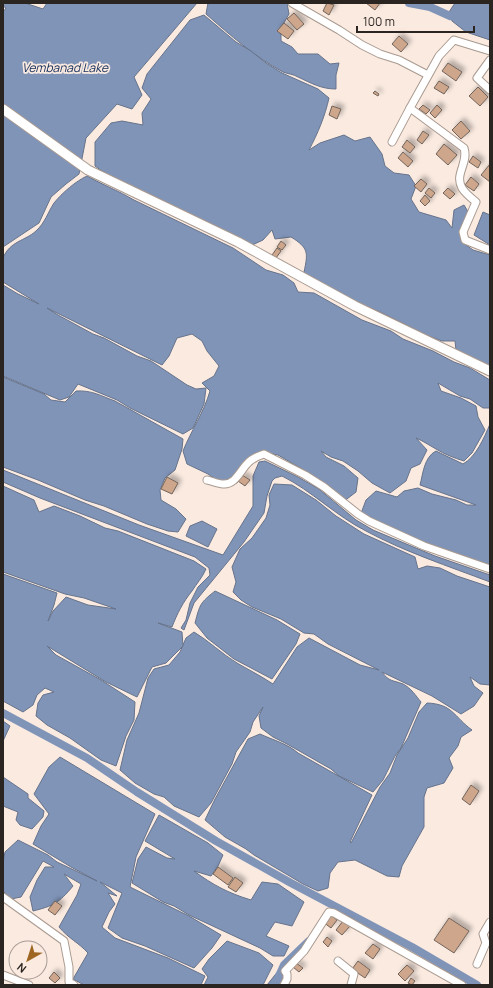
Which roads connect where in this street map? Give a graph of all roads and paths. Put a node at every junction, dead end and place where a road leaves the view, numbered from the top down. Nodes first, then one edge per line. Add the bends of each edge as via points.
1 (292, 3) edge
2 (490, 51) edge
3 (490, 60) edge
4 (428, 75) junction
5 (490, 90) edge
6 (3, 108) edge
7 (410, 108) junction
8 (392, 142) dead end
9 (490, 250) edge
10 (490, 371) edge
11 (207, 480) dead end
12 (490, 569) edge
13 (3, 897) edge
14 (490, 922) edge
15 (338, 961) dead end
16 (477, 964) dead end
17 (3, 975) edge
18 (29, 985) edge
19 (74, 985) edge
20 (284, 985) edge
21 (351, 985) edge
22 (462, 985) edge

1 - 4 street via 362,45
2 - 4 street via 454,40 439,56
3 - 5 street via 477,78
4 - 7 street
6 - 10 street via 83,166 238,242 355,306
7 - 8 street
7 - 9 street via 464,148 466,154 458,179 462,189 476,202 463,232 465,240
11 - 12 street via 223,484 236,479 248,462 264,454 324,487 369,521 424,546
13 - 19 street via 64,941 69,982
14 - 16 street via 483,934 486,943
15 - 21 street via 354,974
17 - 18 street
20 - 22 street via 287,979 285,972 304,951 329,912

